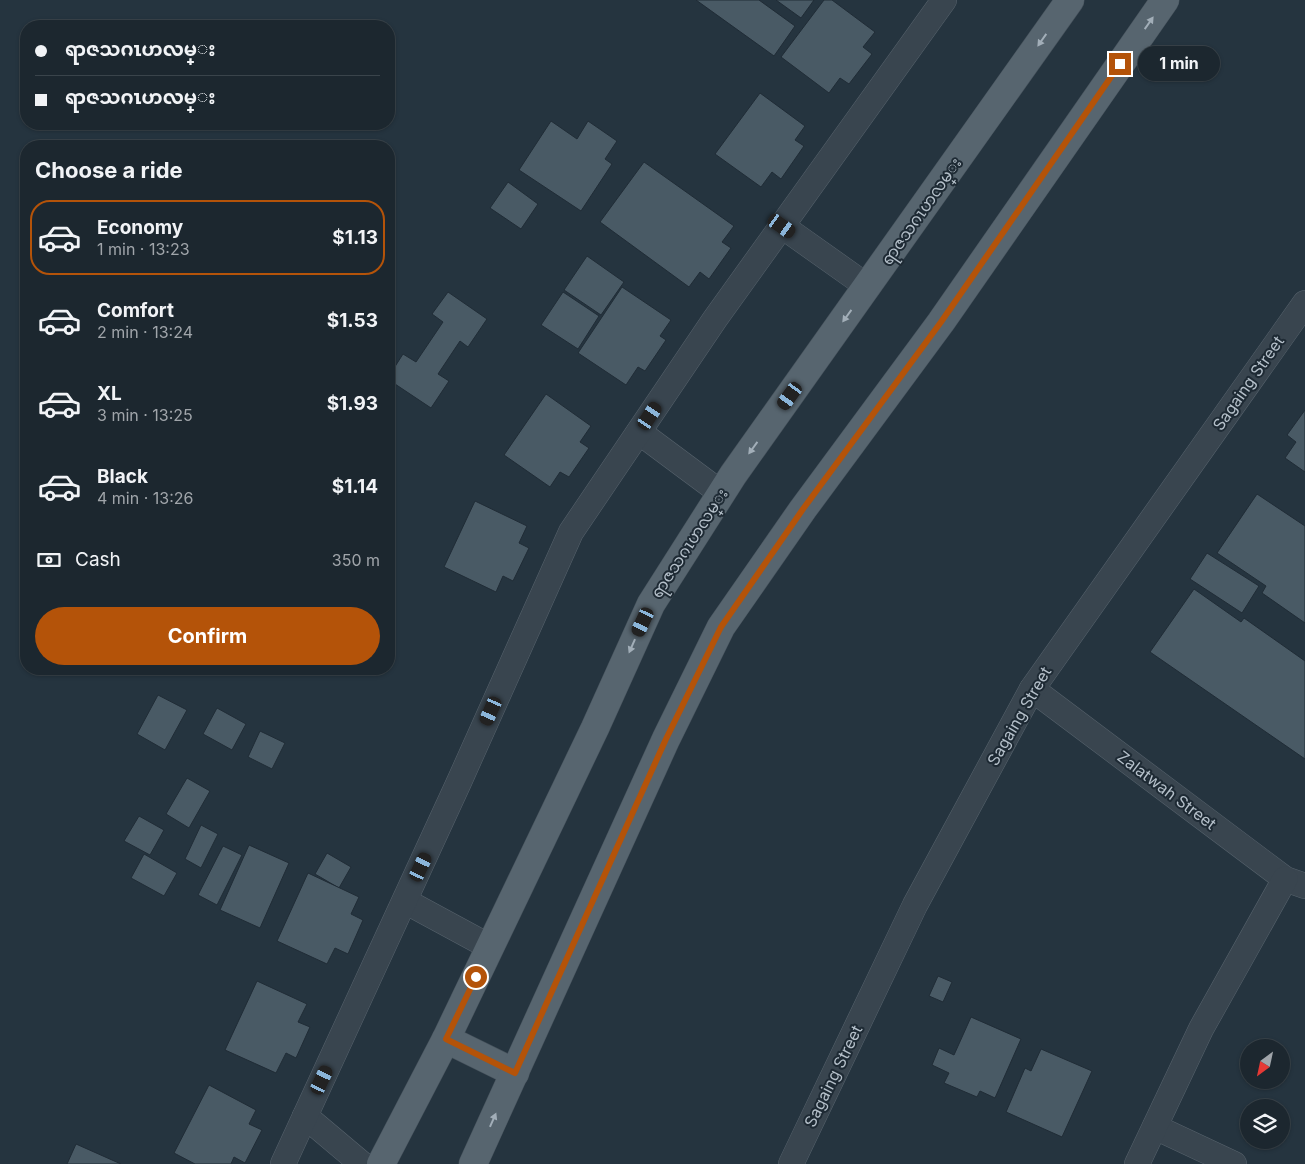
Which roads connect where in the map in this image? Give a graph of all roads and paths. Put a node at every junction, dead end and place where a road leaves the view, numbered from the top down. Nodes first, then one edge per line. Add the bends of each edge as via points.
1 (944, 0) edge
2 (1069, 0) edge
3 (1165, 0) edge
4 (782, 226) junction
5 (868, 287) junction
6 (1305, 303) edge
7 (639, 432) junction
8 (721, 493) junction
9 (1032, 689) junction
10 (1295, 882) edge
11 (405, 901) junction
12 (490, 946) junction
13 (446, 1039) junction
14 (515, 1073) junction
15 (305, 1116) junction
16 (1155, 1126) junction
17 (283, 1164) edge
18 (362, 1164) edge
19 (381, 1164) edge
20 (473, 1164) edge
21 (791, 1164) edge
22 (1137, 1164) edge
23 (1234, 1164) edge

1 - 4 street
2 -> 5 main road, ရာဇသဂၤဟလမ္း
14 -> 3 main road via 666,739 721,627 803,509 941,322
4 - 5 street
4 - 7 street
5 -> 8 main road, ရာဇသဂၤဟလမ္း
6 - 9 street, Sagaing Street
7 - 8 street
7 - 11 street via 571,532
8 -> 12 main road, ရာဇသဂၤဟလမ္း via 651,604
9 - 10 street, Zalatwah Street
9 - 21 street, Sagaing Street via 915,905
10 - 16 street via 1201,1029
11 - 12 street
11 - 15 street
12 - 13 main road, ရာဇသဂၤဟလမ္း
13 - 14 main road
13 - 19 main road, ရာဇသဂၤဟလမ္း
20 -> 14 main road
15 - 17 street
15 - 18 street
16 - 22 street
16 - 23 street

